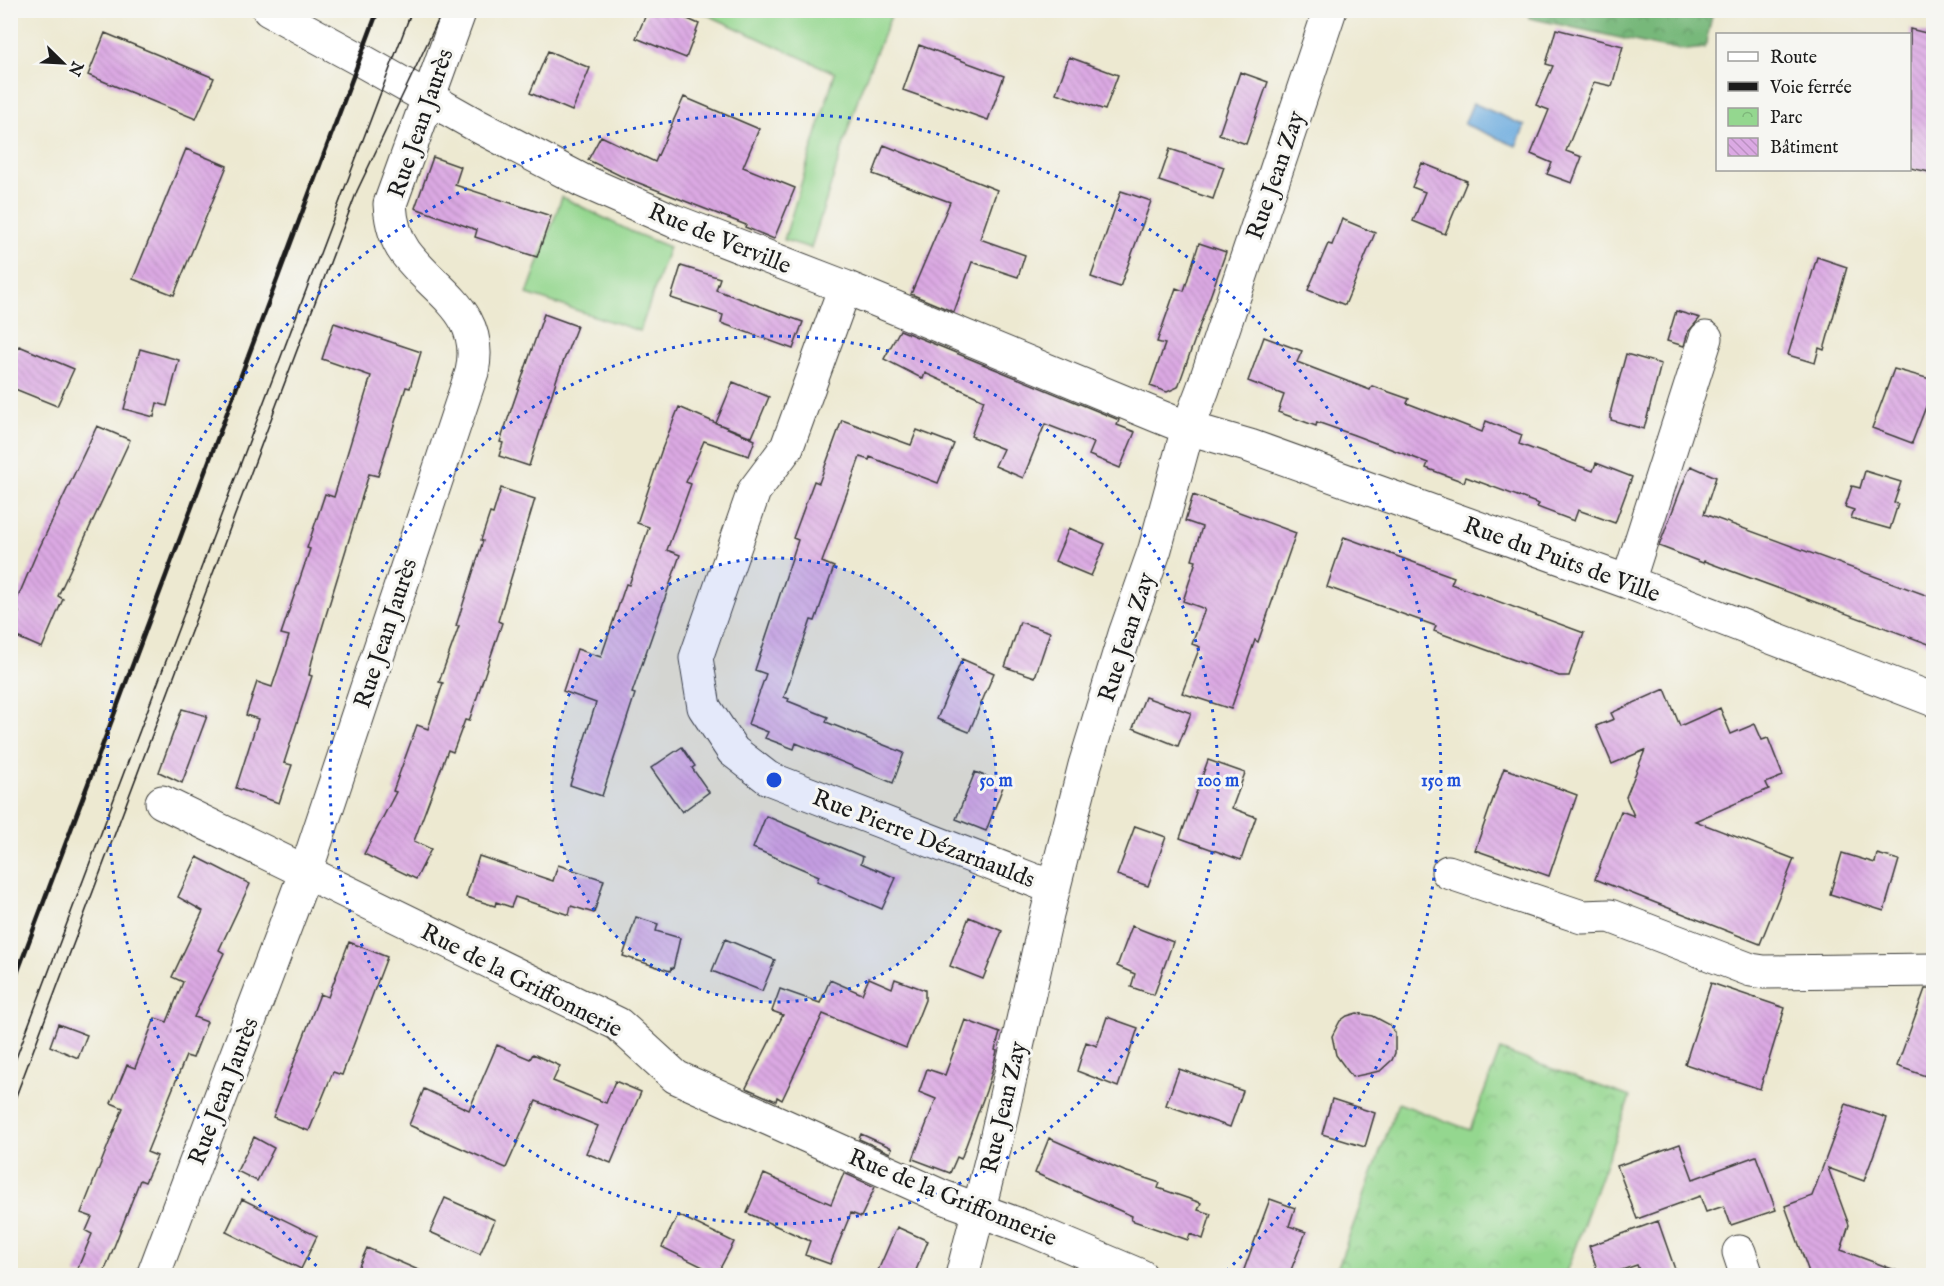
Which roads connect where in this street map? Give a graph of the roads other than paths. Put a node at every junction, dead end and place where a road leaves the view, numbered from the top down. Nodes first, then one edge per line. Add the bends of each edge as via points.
1 (268, 10) edge
2 (460, 10) edge
3 (1330, 10) edge
4 (427, 98) junction
5 (845, 288) junction
6 (1706, 338) dead end
7 (1188, 428) junction
8 (1628, 582) junction
9 (1934, 700) edge
10 (162, 802) dead end
11 (306, 871) junction
12 (1448, 872) dead end
13 (1054, 888) junction
14 (1934, 970) edge
15 (978, 1209) junction
16 (159, 1274) edge
17 (962, 1275) edge
18 (1141, 1275) edge

1 - 4 street, Rue de Verville
2 - 4 street, Rue Jean Jaurès
3 - 7 street, Rue Jean Zay
4 - 5 street, Rue de Verville via 583,181
4 - 11 street, Rue Jean Jaurès via 390,204 391,220 405,252 465,319 474,337 476,355
5 - 7 street, Rue de Verville
5 - 13 street, Rue Pierre Dézarnaulds via 788,447 754,491 696,658 704,707 733,751 768,778
6 - 8 street
7 - 8 street, Rue du Puits de Ville via 1250,446
7 - 13 street, Rue Jean Zay via 1155,549 1085,765
8 - 9 street, Rue du Puits de Ville
10 - 11 street, Rue de la Griffonnerie
11 - 15 street, Rue de la Griffonnerie via 618,1024 676,1077 943,1197
11 - 16 street, Rue Jean Jaurès
12 - 14 street via 1582,917 1610,916 1751,970
13 - 15 street, Rue Jean Zay
15 - 17 street, Rue Jean Zay
15 - 18 street, Rue de la Griffonnerie

